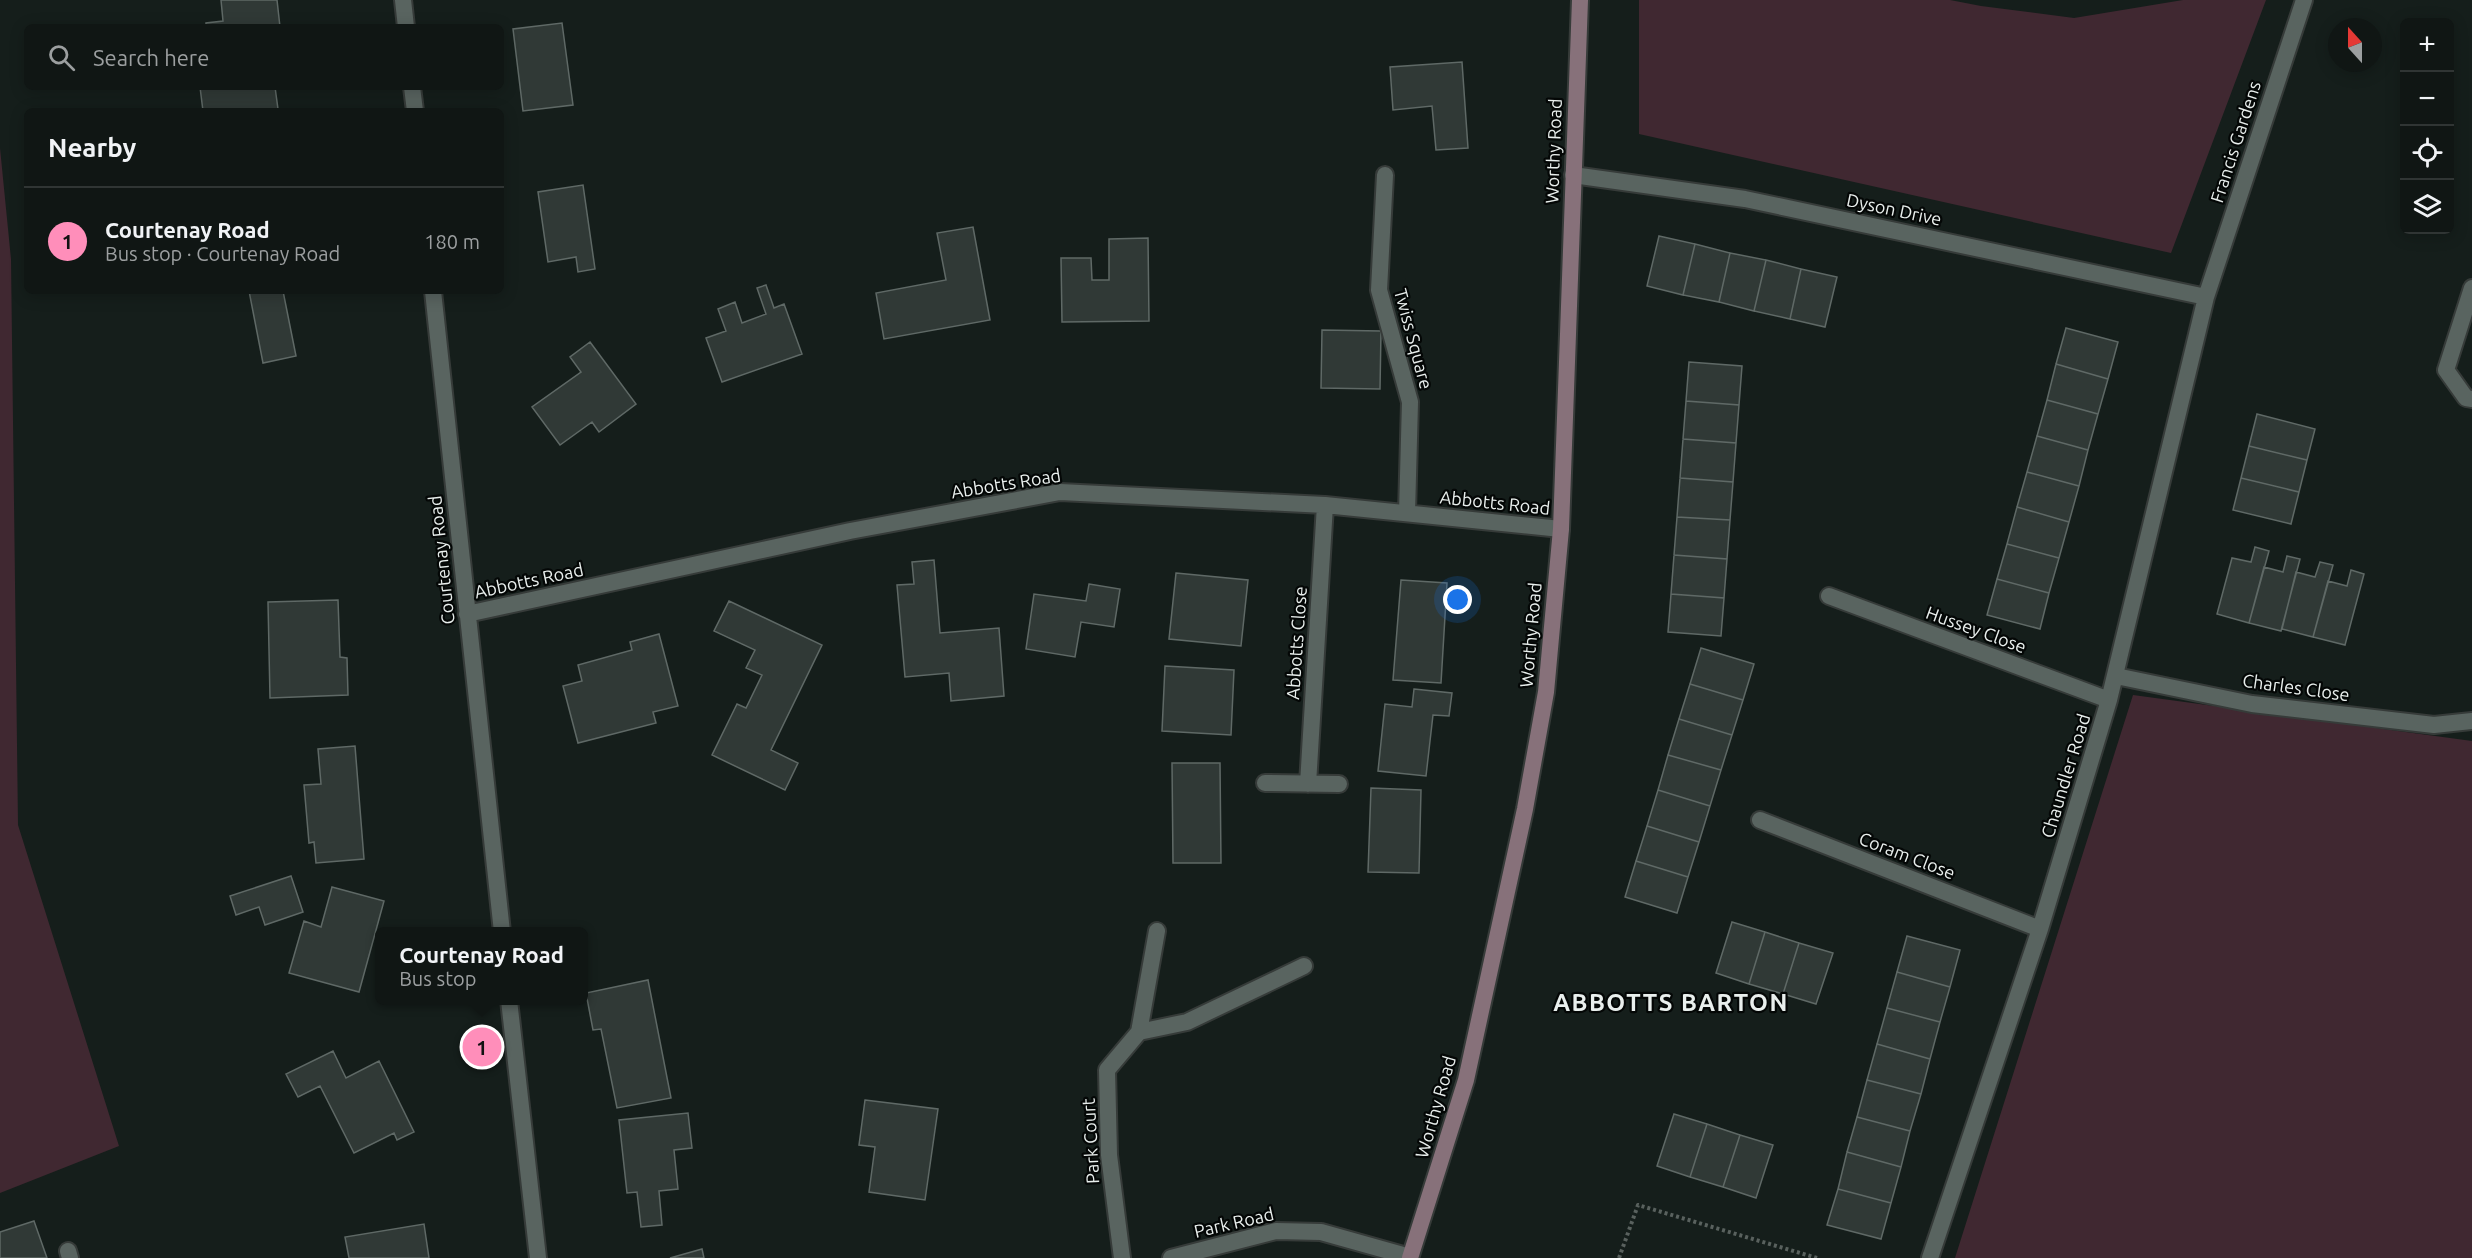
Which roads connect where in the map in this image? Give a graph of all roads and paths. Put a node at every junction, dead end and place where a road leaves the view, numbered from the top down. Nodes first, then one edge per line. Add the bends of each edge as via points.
1 (403, 0) edge
2 (1580, 0) edge
3 (2304, 0) edge
4 (406, 24) edge
5 (412, 90) edge
6 (415, 108) edge
7 (1385, 175) dead end
8 (1573, 175) junction
9 (2472, 288) edge
10 (434, 294) edge
11 (2206, 297) junction
12 (2472, 399) edge
13 (1325, 505) junction
14 (1407, 513) junction
15 (1561, 529) junction
16 (1829, 596) dead end
17 (467, 614) junction
18 (2116, 676) junction
19 (2109, 700) junction
20 (2472, 721) edge
21 (1264, 783) dead end
22 (1308, 784) junction
23 (1339, 784) dead end
24 (1760, 820) dead end
25 (501, 927) edge
26 (2040, 929) junction
27 (1157, 931) dead end
28 (1304, 966) dead end
29 (510, 1005) edge
30 (1139, 1032) junction
31 (538, 1258) edge
32 (1122, 1258) edge
33 (1171, 1258) edge
34 (1410, 1258) edge
35 (1619, 1258) edge
36 (1817, 1258) edge
37 (1930, 1258) edge

1 - 4 street
2 - 8 main road, Worthy Road
3 - 11 street, Francis Gardens
5 - 6 street
7 - 14 street, Twiss Square via 1379,290 1410,402
8 - 11 street, Dyson Drive via 1745,199
8 - 15 main road, Worthy Road
9 - 12 street via 2446,370 2466,398
10 - 17 street, Courtenay Road
11 - 18 street, Chaundler Road
13 - 14 street, Abbotts Road
13 - 17 street, Abbotts Road via 1060,492 850,531
13 - 22 street, Abbotts Close
14 - 15 street, Abbotts Road
15 - 34 main road, Worthy Road via 1546,692 1525,809 1466,1080
16 - 19 street, Hussey Close
17 - 25 street, Courtenay Road
18 - 19 street, Chaundler Road
18 - 20 street, Charles Close via 2252,704 2434,725
19 - 26 street, Chaundler Road
21 - 22 street
22 - 23 street
24 - 26 street, Coram Close
26 - 37 street, Chaundler Road
27 - 30 street, Park Court
28 - 30 street via 1187,1022
29 - 31 street
30 - 32 street, Park Court via 1107,1070 1108,1155
33 - 34 street, Park Road via 1276,1232 1321,1232
35 - 36 path via 1638,1205

